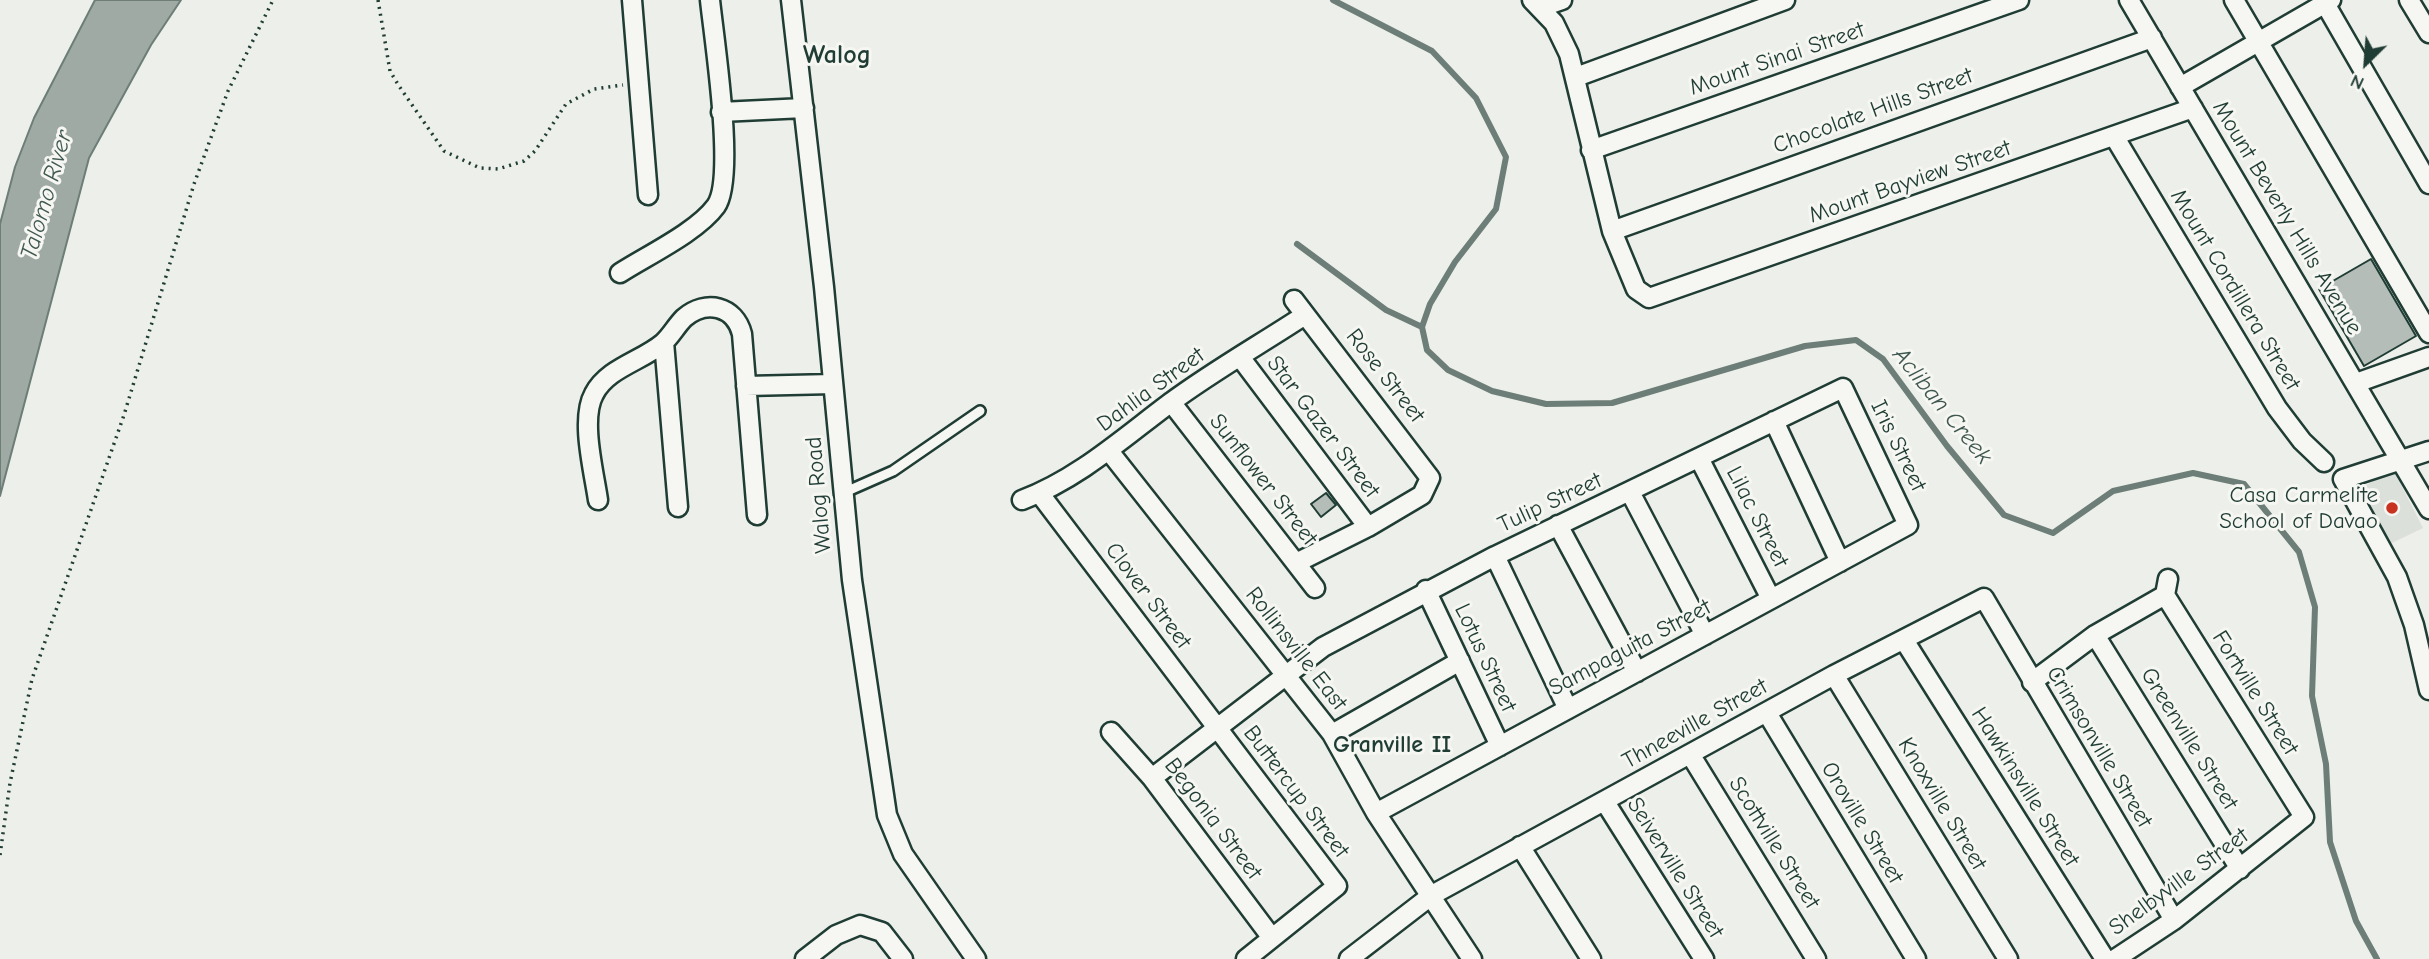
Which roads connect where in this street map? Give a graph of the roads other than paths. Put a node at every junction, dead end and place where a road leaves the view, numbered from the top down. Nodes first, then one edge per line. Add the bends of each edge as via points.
1 (632, 0) edge
2 (710, 0) edge
3 (791, 0) edge
4 (1562, 0) edge
5 (1785, 0) edge
6 (2019, 0) edge
7 (2129, 0) edge
8 (2234, 0) edge
9 (2409, 0) edge
10 (2326, 1) edge
11 (1537, 3) edge
12 (2429, 33) edge
13 (2151, 38) junction
14 (2259, 41) junction
15 (1576, 77) junction
16 (2180, 87) junction
17 (804, 108) junction
18 (2193, 108) junction
19 (721, 112) junction
20 (2114, 136) junction
21 (1591, 150) junction
22 (2429, 184) edge
23 (648, 195) dead end
24 (1612, 231) junction
25 (620, 273) dead end
26 (1294, 300) dead end
27 (1306, 315) junction
28 (2429, 333) edge
29 (664, 342) junction
30 (1240, 357) junction
31 (2429, 357) edge
32 (2356, 383) junction
33 (833, 384) junction
34 (746, 386) junction
35 (1843, 388) joint
36 (1171, 402) junction
37 (980, 411) dead end
38 (1774, 421) junction
39 (1109, 451) junction
40 (2429, 451) edge
41 (1699, 458) junction
42 (2402, 460) junction
43 (2323, 462) dead end
44 (1630, 492) junction
45 (843, 493) junction
46 (1040, 494) junction
47 (598, 500) dead end
48 (1022, 500) dead end
49 (678, 507) dead end
50 (2429, 509) edge
51 (757, 515) dead end
52 (1558, 525) junction
53 (1909, 525) joint
54 (1368, 527) junction
55 (1495, 556) junction
56 (1840, 562) junction
57 (1296, 563) junction
58 (1315, 588) dead end
59 (1426, 590) junction
60 (1771, 598) junction
61 (1983, 598) joint
62 (1705, 635) junction
63 (2095, 635) junction
64 (1904, 640) junction
65 (1460, 661) junction
66 (1637, 672) junction
67 (1285, 674) junction
68 (1834, 675) junction
69 (2032, 682) junction
70 (2429, 690) edge
71 (1568, 709) junction
72 (1767, 713) junction
73 (1217, 727) junction
74 (1111, 732) dead end
75 (1332, 734) junction
76 (1500, 747) junction
77 (1690, 754) junction
78 (1152, 778) junction
79 (1605, 802) junction
80 (1376, 813) junction
81 (2304, 817) joint
82 (1520, 846) junction
83 (2240, 869) junction
84 (1432, 895) junction
85 (2174, 920) junction
86 (1272, 938) junction
87 (804, 959) edge
88 (902, 959) edge
89 (976, 959) edge
90 (1246, 959) edge
91 (1349, 959) edge
92 (1472, 959) edge
93 (1591, 959) edge
94 (1704, 959) edge
95 (1816, 959) edge
96 (1916, 959) edge
97 (2008, 959) edge
98 (2105, 959) edge
99 (2115, 959) edge

1 - 23 street
2 - 19 street
3 - 17 street, Walog Road
4 - 11 street
5 - 15 street
6 - 21 street, Mount Sinai Street
7 - 13 street, Mount Beverly Hills Avenue
8 - 14 street
9 - 12 street
10 - 14 street
10 - 22 street
11 - 15 street via 1561,35
13 - 16 street, Mount Beverly Hills Avenue
13 - 24 street, Chocolate Hills Street
14 - 16 street
14 - 28 street
15 - 21 street
16 - 18 street, Mount Beverly Hills Avenue
17 - 19 street
17 - 33 street, Walog Road
18 - 20 street, Mount Bayview Street
18 - 32 street, Mount Beverly Hills Avenue
19 - 25 street via 723,188 717,204 706,218
20 - 24 street, Mount Bayview Street via 1655,298 1644,297 1636,289
20 - 43 street, Mount Cordillera Street via 2282,416
21 - 24 street
26 - 27 street, Rose Street
27 - 30 street, Dahlia Street
27 - 54 street, Rose Street via 1428,470 1429,484 1422,495
29 - 34 street via 687,315 699,309 730,312 742,334
29 - 47 street via 609,377 593,394 588,423
29 - 49 street
30 - 36 street, Dahlia Street
30 - 54 street, Star Gazer Street
31 - 32 street
32 - 42 street, Mount Beverly Hills Avenue
33 - 34 street
33 - 45 street, Walog Road
34 - 51 street
35 - 38 street, Tulip Street
35 - 53 street, Iris Street
36 - 39 street, Dahlia Street
36 - 57 street, Sunflower Street
37 - 45 lane via 893,471
38 - 41 street, Tulip Street
38 - 56 street
39 - 46 street, Dahlia Street
39 - 67 street, Rollinsville East
40 - 42 street
41 - 44 street, Tulip Street
41 - 60 street, Lilac Street
42 - 50 street, Mount Beverly Hills Avenue
42 - 70 street via 2343,480 2398,577
44 - 52 street, Tulip Street
44 - 62 street
45 - 89 street, Walog Road via 890,825 903,854
46 - 48 street, Dahlia Street
46 - 73 street, Clover Street
52 - 55 street, Tulip Street
52 - 66 street
53 - 56 street, Sampaguita Street
54 - 57 street
55 - 59 street, Tulip Street
55 - 71 street
56 - 60 street, Sampaguita Street
57 - 58 street, Sunflower Street
59 - 65 street, Lotus Street
59 - 67 street, Tulip Street via 1323,647
60 - 62 street, Sampaguita Street
61 - 64 street, Thneeville Street
61 - 69 street, Crimsonville Street
62 - 66 street, Sampaguita Street
63 - 69 street
63 - 81 street, Fortville Street via 2166,587
63 - 83 street, Greenville Street
64 - 68 street, Thneeville Street
64 - 98 street, Hawkinsville Street
65 - 75 street
65 - 76 street, Lotus Street
66 - 71 street, Sampaguita Street
67 - 73 street, Tulip Street
67 - 75 street, Rollinsville East
68 - 72 street, Thneeville Street
68 - 97 street, Knoxville Street
69 - 85 street, Crimsonville Street
71 - 76 street, Sampaguita Street
72 - 77 street, Thneeville Street
72 - 96 street, Oroville Street
73 - 78 street, Tulip Street
73 - 86 street, Buttercup Street via 1337,886
74 - 78 street, Begonia Street
75 - 80 street, Rollinsville East
76 - 80 street, Sampaguita Street
77 - 79 street, Thneeville Street
77 - 95 street, Scottville Street
78 - 86 street, Begonia Street
79 - 82 street, Thneeville Street
79 - 94 street, Seiverville Street
80 - 84 street, Rollinsville East
81 - 83 street, Shelbyville Street
82 - 84 street, Thneeville Street
82 - 93 street
83 - 85 street, Shelbyville Street
84 - 91 street, Thneeville Street
84 - 92 street, Rollinsville East
85 - 99 street, Shelbyville Street
86 - 90 street
87 - 88 street via 836,935 860,925 881,932

